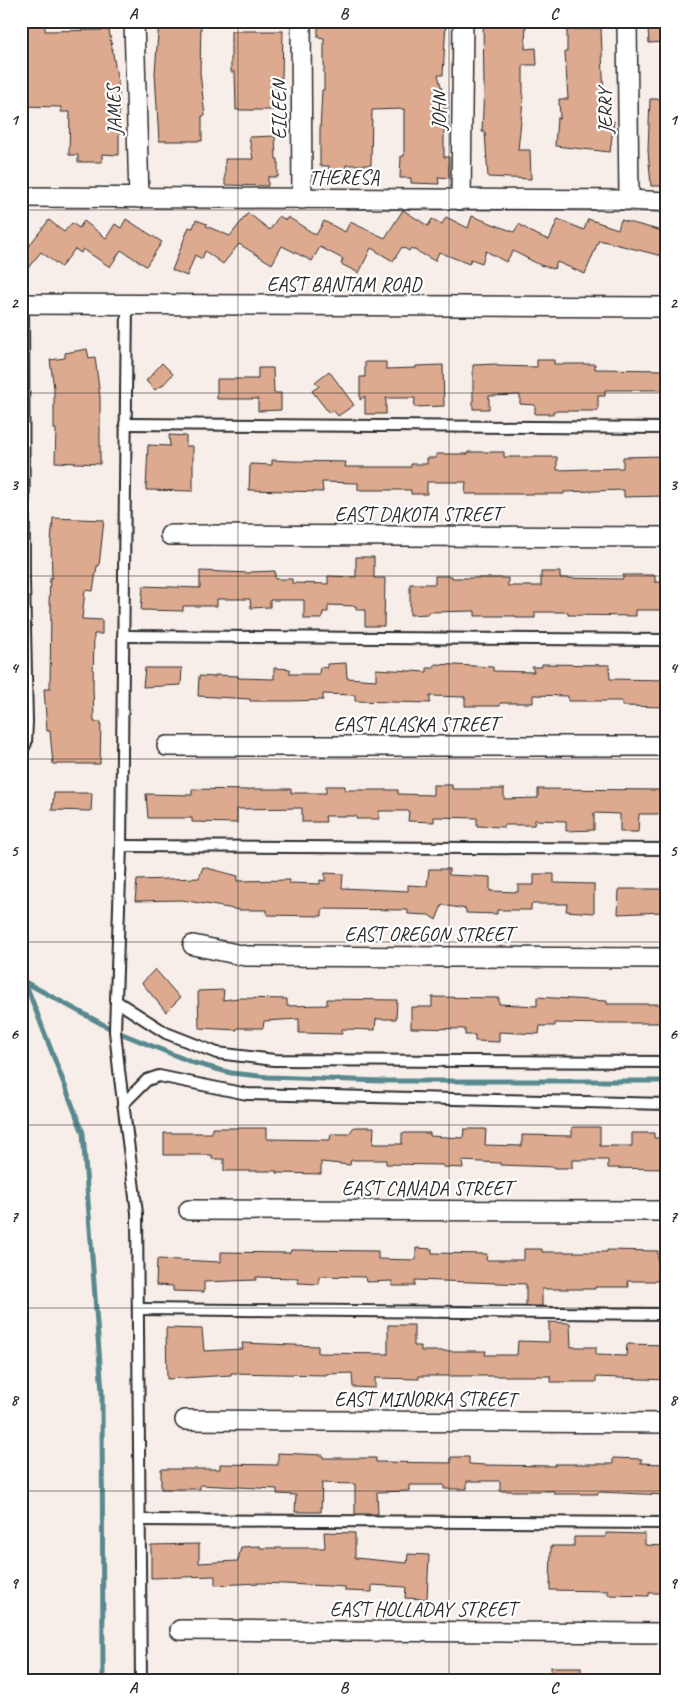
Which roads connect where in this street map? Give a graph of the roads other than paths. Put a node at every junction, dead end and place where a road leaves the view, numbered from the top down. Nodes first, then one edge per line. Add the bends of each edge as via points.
1 (134, 21) edge
2 (301, 21) edge
3 (462, 21) edge
4 (627, 21) edge
5 (21, 197) edge
6 (139, 198) junction
7 (302, 200) junction
8 (460, 200) junction
9 (629, 200) junction
10 (666, 202) edge
11 (22, 304) edge
12 (127, 305) junction
13 (666, 307) edge
14 (126, 424) junction
15 (666, 428) edge
16 (170, 535) dead end
17 (666, 537) edge
18 (23, 579) edge
19 (123, 636) junction
20 (666, 640) edge
21 (167, 746) dead end
22 (666, 746) edge
23 (21, 753) edge
24 (121, 846) junction
25 (666, 850) edge
26 (193, 945) dead end
27 (666, 958) edge
28 (116, 1000) junction
29 (666, 1062) edge
30 (123, 1104) junction
31 (666, 1104) edge
32 (188, 1210) dead end
33 (666, 1210) edge
34 (138, 1309) junction
35 (666, 1314) edge
36 (185, 1420) dead end
37 (666, 1423) edge
38 (140, 1520) junction
39 (666, 1523) edge
40 (180, 1630) dead end
41 (666, 1633) edge
42 (141, 1680) edge

1 - 6 street, JAMES
2 - 7 street, EILEEN
3 - 8 street, JOHN
4 - 9 street, JERRY
5 - 6 street, THERESA
6 - 7 street, THERESA
7 - 8 street, THERESA
8 - 9 street, THERESA
9 - 10 street, THERESA
11 - 12 street, EAST BANTAM ROAD
11 - 18 lane
12 - 13 street, EAST BANTAM ROAD
12 - 14 lane
14 - 15 lane
14 - 19 lane
16 - 17 street, EAST DAKOTA STREET
18 - 23 lane via 27,722 26,743
19 - 20 lane
19 - 24 lane
21 - 22 street, EAST ALASKA STREET
24 - 25 lane
24 - 28 lane
26 - 27 street, EAST OREGON STREET via 246,956
28 - 29 lane via 166,1033 218,1053 274,1060
28 - 30 lane via 115,1031
30 - 31 lane via 146,1080 159,1076 247,1094
30 - 34 lane via 137,1213
32 - 33 street, EAST CANADA STREET
34 - 35 lane
34 - 38 lane
36 - 37 street, EAST MINORKA STREET
38 - 39 lane
38 - 42 lane
40 - 41 street, EAST HOLLADAY STREET

